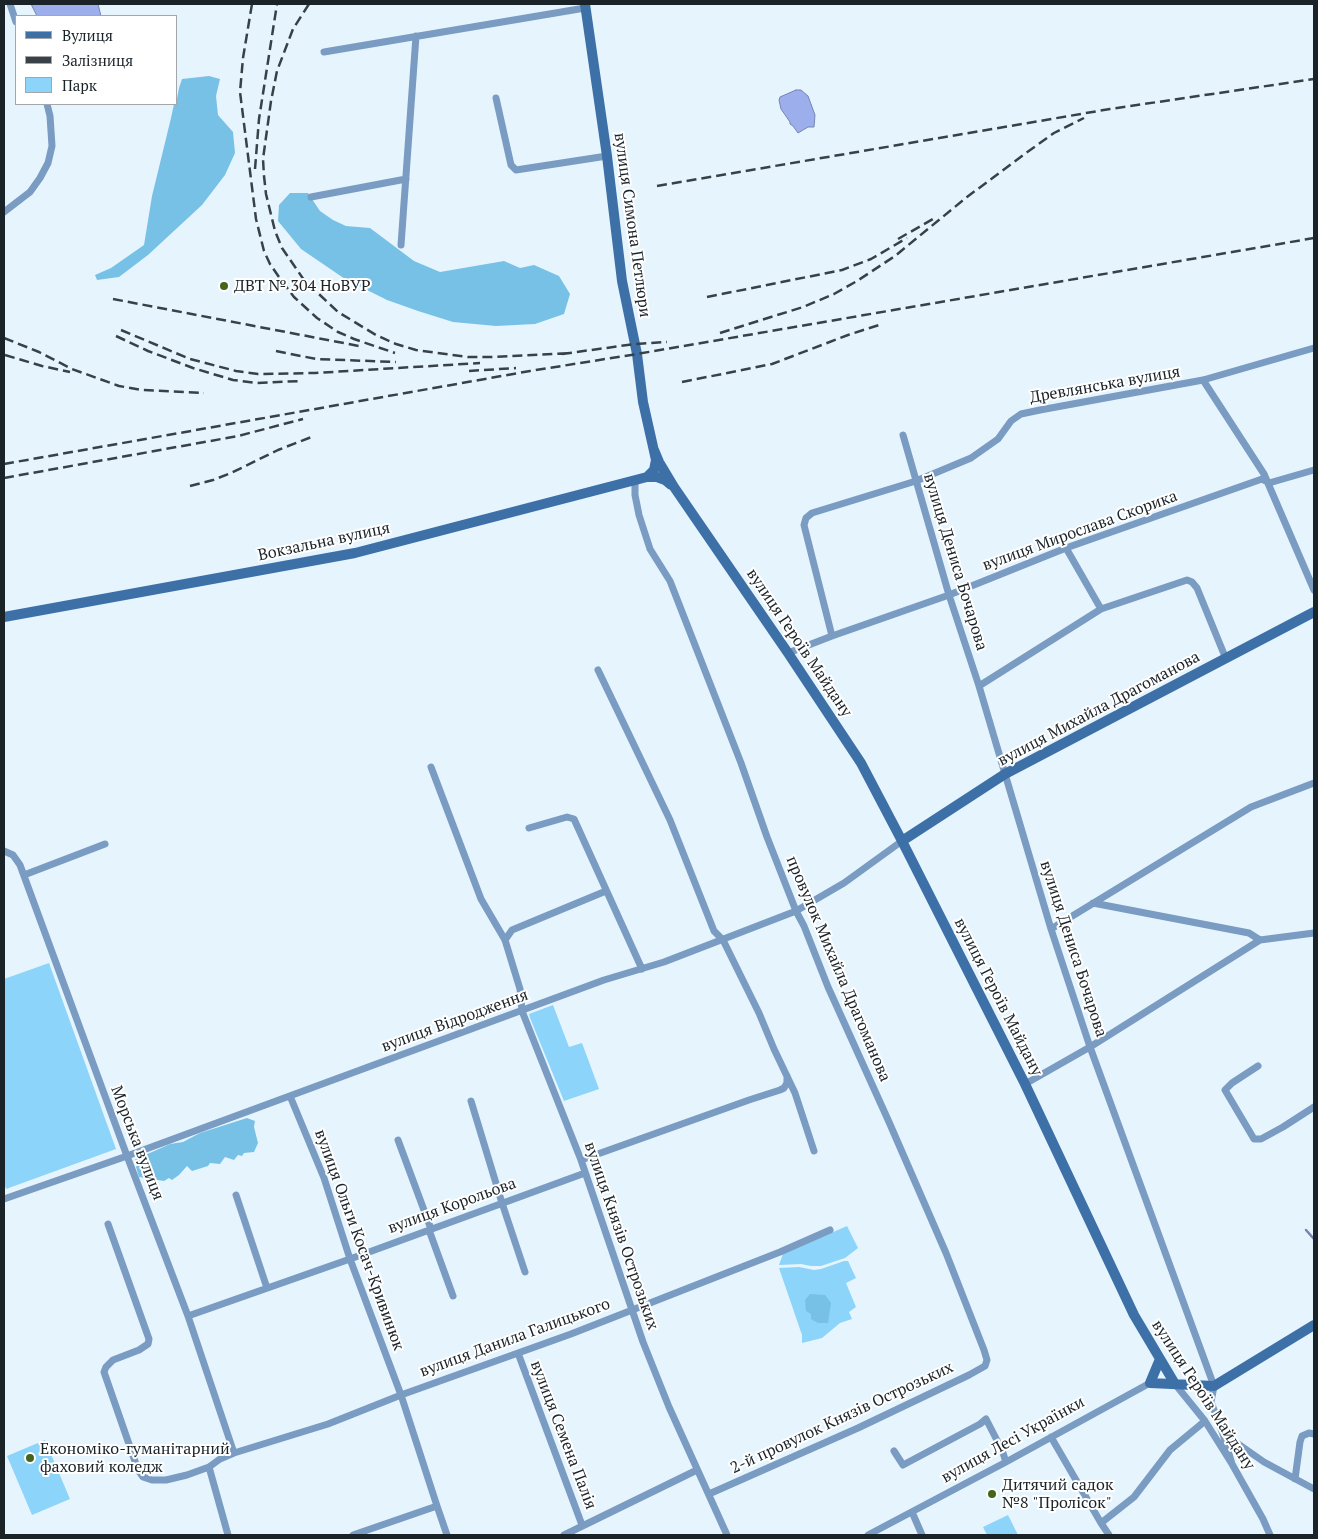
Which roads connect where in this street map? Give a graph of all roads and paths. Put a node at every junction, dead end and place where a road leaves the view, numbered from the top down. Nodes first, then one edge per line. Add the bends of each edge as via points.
1 (10, 4) edge
2 (585, 6) edge
3 (15, 19) edge
4 (416, 36) junction
5 (324, 52) dead end
6 (496, 98) dead end
7 (47, 105) edge
8 (607, 156) junction
9 (406, 179) junction
10 (311, 197) dead end
11 (4, 212) edge
12 (401, 245) dead end
13 (1314, 348) edge
14 (1203, 380) junction
15 (903, 435) dead end
16 (654, 450) junction
17 (1314, 470) edge
18 (642, 479) junction
19 (916, 481) junction
20 (1268, 483) junction
21 (674, 487) junction
22 (1066, 548) junction
23 (1314, 590) edge
24 (950, 595) junction
25 (1101, 609) junction
26 (1314, 612) edge
27 (4, 617) edge
28 (832, 636) junction
29 (788, 653) junction
30 (1226, 659) junction
31 (598, 670) dead end
32 (979, 686) junction
33 (431, 767) dead end
34 (1005, 774) junction
35 (1314, 783) edge
36 (529, 828) dead end
37 (902, 841) junction
38 (105, 844) dead end
39 (4, 851) edge
40 (24, 875) junction
41 (606, 891) junction
42 (1093, 903) junction
43 (796, 911) junction
44 (1051, 929) junction
45 (1314, 934) edge
46 (505, 940) junction
47 (722, 940) junction
48 (1260, 940) junction
49 (642, 969) junction
50 (522, 1011) junction
51 (1090, 1047) junction
52 (1258, 1066) dead end
53 (786, 1074) junction
54 (1025, 1084) junction
55 (290, 1096) junction
56 (471, 1101) dead end
57 (1314, 1107) edge
58 (398, 1140) dead end
59 (814, 1151) dead end
60 (127, 1156) junction
61 (581, 1160) junction
62 (585, 1173) junction
63 (236, 1195) dead end
64 (4, 1200) edge
65 (502, 1203) junction
66 (108, 1224) dead end
67 (430, 1229) junction
68 (830, 1230) dead end
69 (350, 1259) junction
70 (525, 1272) dead end
71 (267, 1288) junction
72 (453, 1296) dead end
73 (631, 1309) junction
74 (188, 1316) junction
75 (1314, 1325) edge
76 (518, 1353) junction
77 (1160, 1359) junction
78 (985, 1366) joint
79 (1150, 1383) junction
80 (1175, 1384) junction
81 (1214, 1386) junction
82 (401, 1395) junction
83 (1205, 1422) junction
84 (1223, 1434) junction
85 (1314, 1434) edge
86 (1050, 1437) junction
87 (894, 1451) dead end
88 (234, 1453) junction
89 (1006, 1462) junction
90 (1232, 1464) junction
91 (208, 1467) junction
92 (697, 1470) junction
93 (1296, 1479) junction
94 (1314, 1489) edge
95 (709, 1494) junction
96 (436, 1506) junction
97 (912, 1512) junction
98 (1102, 1524) junction
99 (582, 1525) junction
100 (228, 1535) edge
101 (353, 1535) edge
102 (448, 1535) edge
103 (564, 1535) edge
104 (727, 1535) edge
105 (868, 1535) edge
106 (922, 1535) edge
107 (1109, 1535) edge
108 (1270, 1535) edge

1 - 3 street
2 - 4 street
2 - 8 street, вулиця Симона Петлюри
4 - 5 street
4 - 9 street
6 - 8 street via 511,165 516,170
7 - 11 street via 52,146 48,163 30,192
8 - 16 street, вулиця Симона Петлюри via 622,281
9 - 10 street
9 - 12 street
13 - 14 street, Древлянська вулиця
14 - 19 street, Древлянська вулиця via 1017,416 998,439 971,458
14 - 20 street
15 - 19 street, вулиця Дениса Бочарова
16 - 18 street via 654,470
16 - 21 street, вулиця Героїв Майдану
17 - 20 street
18 - 21 street via 657,477
18 - 27 street, Вокзальна вулиця via 355,553
18 - 43 street, провулок Михайла Драгоманова via 635,484 635,495 650,549 670,581
19 - 24 street, вулиця Дениса Бочарова
19 - 28 street, Древлянська вулиця via 824,508 806,518 804,526
20 - 22 street, вулиця Мирослава Скорика via 1262,479
20 - 23 street
21 - 29 street, вулиця Героїв Майдану
22 - 24 street, вулиця Мирослава Скорика
22 - 25 street
24 - 28 street, вулиця Мирослава Скорика
24 - 32 street, вулиця Дениса Бочарова
25 - 30 street via 1187,580 1197,588
25 - 32 street
26 - 30 street, вулиця Михайла Драгоманова
28 - 29 street, вулиця Мирослава Скорика
29 - 37 street, вулиця Героїв Майдану via 862,763
30 - 34 street, вулиця Михайла Драгоманова
31 - 47 street via 670,820 714,931
32 - 34 street, вулиця Дениса Бочарова
33 - 46 street, вулиця Князів Острозьких via 481,899
34 - 37 street, вулиця Михайла Драгоманова
34 - 44 street, вулиця Дениса Бочарова
35 - 42 street via 1251,807
36 - 41 street via 567,817 574,819
37 - 43 street, вулиця Відродження via 844,883
37 - 54 street, вулиця Героїв Майдану
38 - 40 street
39 - 40 street, Морська вулиця via 13,855
40 - 60 street, Морська вулиця
41 - 46 street via 512,930
41 - 49 street
42 - 44 street
42 - 48 street via 1249,933
43 - 47 street, вулиця Відродження
43 - 78 street, провулок Михайла Драгоманова via 946,1253 984,1350
44 - 51 street, вулиця Дениса Бочарова
45 - 48 street
46 - 50 street, вулиця Князів Острозьких via 520,989
47 - 49 street, вулиця Відродження
47 - 53 street
48 - 51 street
49 - 50 street, вулиця Відродження
50 - 55 street, вулиця Відродження
50 - 61 street, вулиця Князів Острозьких
51 - 54 street
51 - 81 street, вулиця Дениса Бочарова
52 - 57 street via 1225,1090 1254,1139 1261,1139
53 - 59 street
53 - 61 street via 787,1083 780,1090
54 - 77 street, вулиця Героїв Майдану via 1134,1315
55 - 60 street, вулиця Відродження
55 - 69 street, вулиця Ольги Косач-Кривинюк via 324,1178
56 - 65 street
58 - 67 street
60 - 64 street, вулиця Відродження
60 - 74 street, Морська вулиця
61 - 62 street, вулиця Князів Острозьких
62 - 65 street, вулиця Корольова
62 - 73 street, вулиця Князів Острозьких
63 - 71 street
65 - 67 street, вулиця Корольова
65 - 70 street
66 - 91 street, вулиця Данила Галицького via 150,1339 139,1350 113,1360 104,1372 138,1470 143,1477 166,1480
67 - 69 street, вулиця Корольова
67 - 72 street
68 - 73 street, вулиця Данила Галицького
69 - 71 street, вулиця Корольова
69 - 82 street, вулиця Ольги Косач-Кривинюк
71 - 74 street, вулиця Корольова
73 - 76 street, вулиця Данила Галицького
73 - 92 street, вулиця Князів Острозьких via 668,1407
74 - 88 street, Морська вулиця
75 - 81 street
76 - 82 street, вулиця Данила Галицького
76 - 99 street, вулиця Семена Палія
77 - 79 street
77 - 80 street, вулиця Героїв Майдану
78 - 95 street, 2-й провулок Князів Острозьких via 858,1428
79 - 80 street
79 - 86 street, вулиця Лесі Українки
80 - 81 street
80 - 83 street, вулиця Героїв Майдану
81 - 84 street, вулиця Дениса Бочарова via 1211,1402
82 - 88 street, вулиця Данила Галицького via 328,1424
82 - 96 street, вулиця Ольги Косач-Кривинюк
83 - 90 street, вулиця Героїв Майдану
83 - 98 street via 1170,1450 1134,1497
84 - 90 street, вулиця Дениса Бочарова
84 - 93 street
85 - 93 street via 1302,1436
86 - 89 street, вулиця Лесі Українки
86 - 98 street
87 - 89 street via 903,1465 986,1419
88 - 91 street, вулиця Данила Галицького
89 - 97 street, вулиця Лесі Українки
90 - 108 street, вулиця Героїв Майдану
91 - 100 street
92 - 95 street, вулиця Князів Острозьких
92 - 99 street
93 - 94 street
95 - 104 street, вулиця Князів Острозьких
96 - 101 street
96 - 102 street, вулиця Ольги Косач-Кривинюк
97 - 105 street, вулиця Лесі Українки
97 - 106 street
98 - 107 street
99 - 103 street

